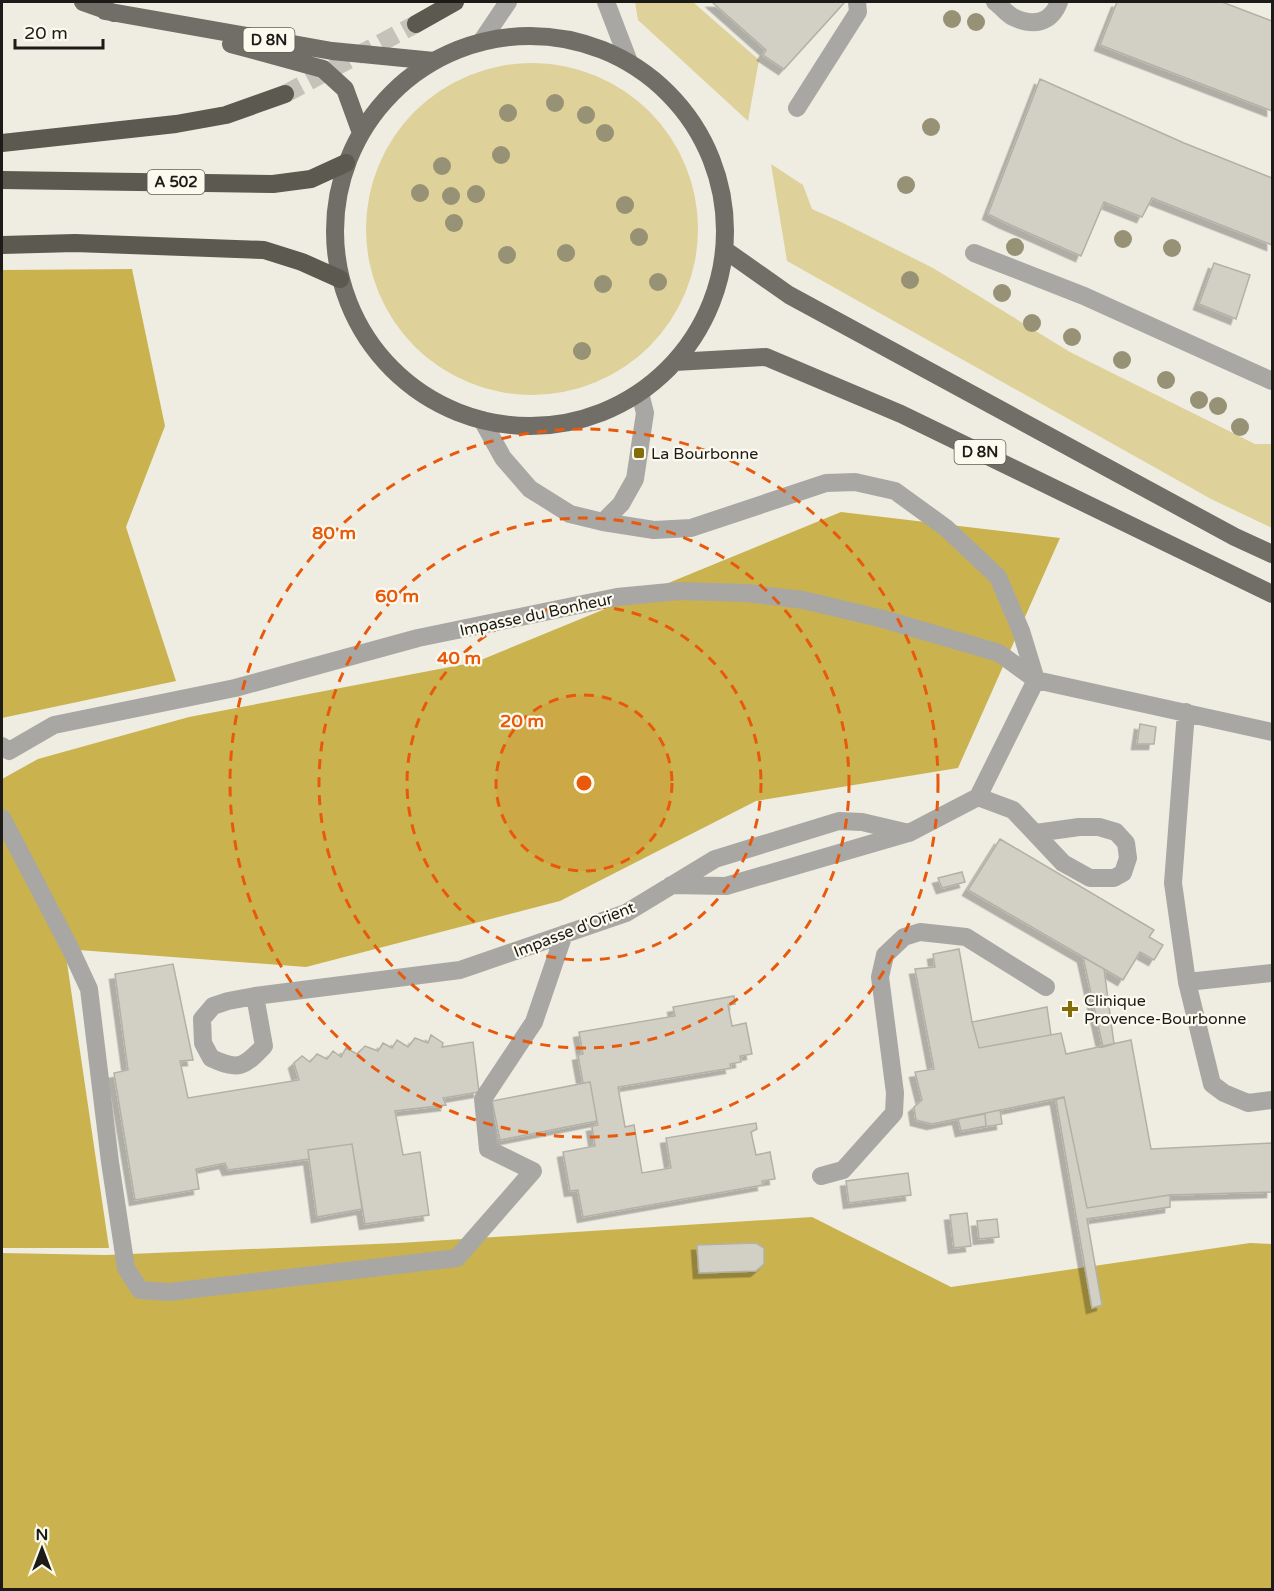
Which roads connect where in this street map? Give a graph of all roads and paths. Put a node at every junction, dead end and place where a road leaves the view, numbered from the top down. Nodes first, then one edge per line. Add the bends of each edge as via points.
1 (83, 2) edge
2 (455, 2) edge
3 (508, 2) edge
4 (606, 2) edge
5 (857, 2) edge
6 (995, 2) edge
7 (1059, 2) edge
8 (105, 11) junction
9 (416, 24) tunnel mouth
10 (481, 42) junction
11 (434, 61) junction
12 (629, 62) junction
13 (285, 94) tunnel mouth
14 (797, 108) dead end
15 (361, 134) junction
16 (2, 143) edge
17 (346, 164) junction
18 (2, 180) edge
19 (2, 245) edge
20 (725, 250) junction
21 (974, 253) dead end
22 (340, 279) junction
23 (675, 362) junction
24 (1272, 381) edge
25 (640, 393) junction
26 (482, 420) junction
27 (603, 522) junction
28 (1272, 554) edge
29 (1272, 594) edge
30 (1036, 680) junction
31 (1186, 712) junction
32 (1272, 732) edge
33 (4, 753) edge
34 (978, 797) junction
35 (2, 818) edge
36 (909, 833) junction
37 (1036, 833) junction
38 (671, 885) junction
39 (564, 934) junction
40 (1272, 973) edge
41 (1187, 982) junction
42 (1046, 987) dead end
43 (255, 996) dead end
44 (1272, 1100) edge
45 (821, 1176) dead end

1 - 8 main road, D 8N
2 - 9 highway
3 - 10 street
4 - 12 street
5 - 14 street via 858,12
6 - 7 street via 1012,17 1034,23 1055,12
8 - 11 main road, D 8N via 332,51
8 - 15 main road, D 8N via 323,69 345,89
10 - 11 main road
10 - 12 main road via 542,36 573,40
11 - 15 main road via 391,94
12 - 20 main road via 656,80 678,102 707,147 721,187 726,218
13 - 16 highway via 226,115 177,124
15 - 17 main road
17 - 18 highway, A 502 via 311,179 273,184
17 - 22 main road via 334,221
19 - 22 highway via 75,243 264,250
20 - 23 main road via 709,310
20 - 28 main road, D 8N via 789,295
21 - 24 street via 1084,296
22 - 26 main road via 369,342 392,369 418,392 449,409
23 - 25 main road
23 - 29 main road, D 8N via 766,357 901,414
25 - 26 main road via 604,412 564,423 523,426
25 - 27 street via 645,413 635,479 621,504
26 - 27 street via 503,458 530,489 570,514
27 - 30 street via 654,530 691,528 826,483 855,482 895,491 946,528 998,577
30 - 31 street
30 - 33 street, Impasse du Bonheur via 999,653 883,620 803,600 680,591 617,597 418,638 235,688 54,725
30 - 34 street
31 - 32 street
31 - 41 street via 1173,883
34 - 36 street
34 - 37 street via 1013,810
35 - 39 street via 89,989 126,1268 140,1290 169,1292 457,1258 533,1171 488,1149 483,1099 534,1022
36 - 38 street via 726,886
36 - 38 street, Impasse d'Orient via 839,821 715,859
37 - 37 street via 1063,863 1090,878 1114,878 1123,873 1128,858 1126,843 1116,832 1079,827
38 - 39 street, Impasse d'Orient via 626,913
39 - 43 street, Impasse d'Orient via 460,970
40 - 41 street
41 - 44 street via 1212,1084 1248,1103
42 - 45 street via 966,937 920,932 904,937 885,955 880,977 895,1093 894,1113 843,1170

